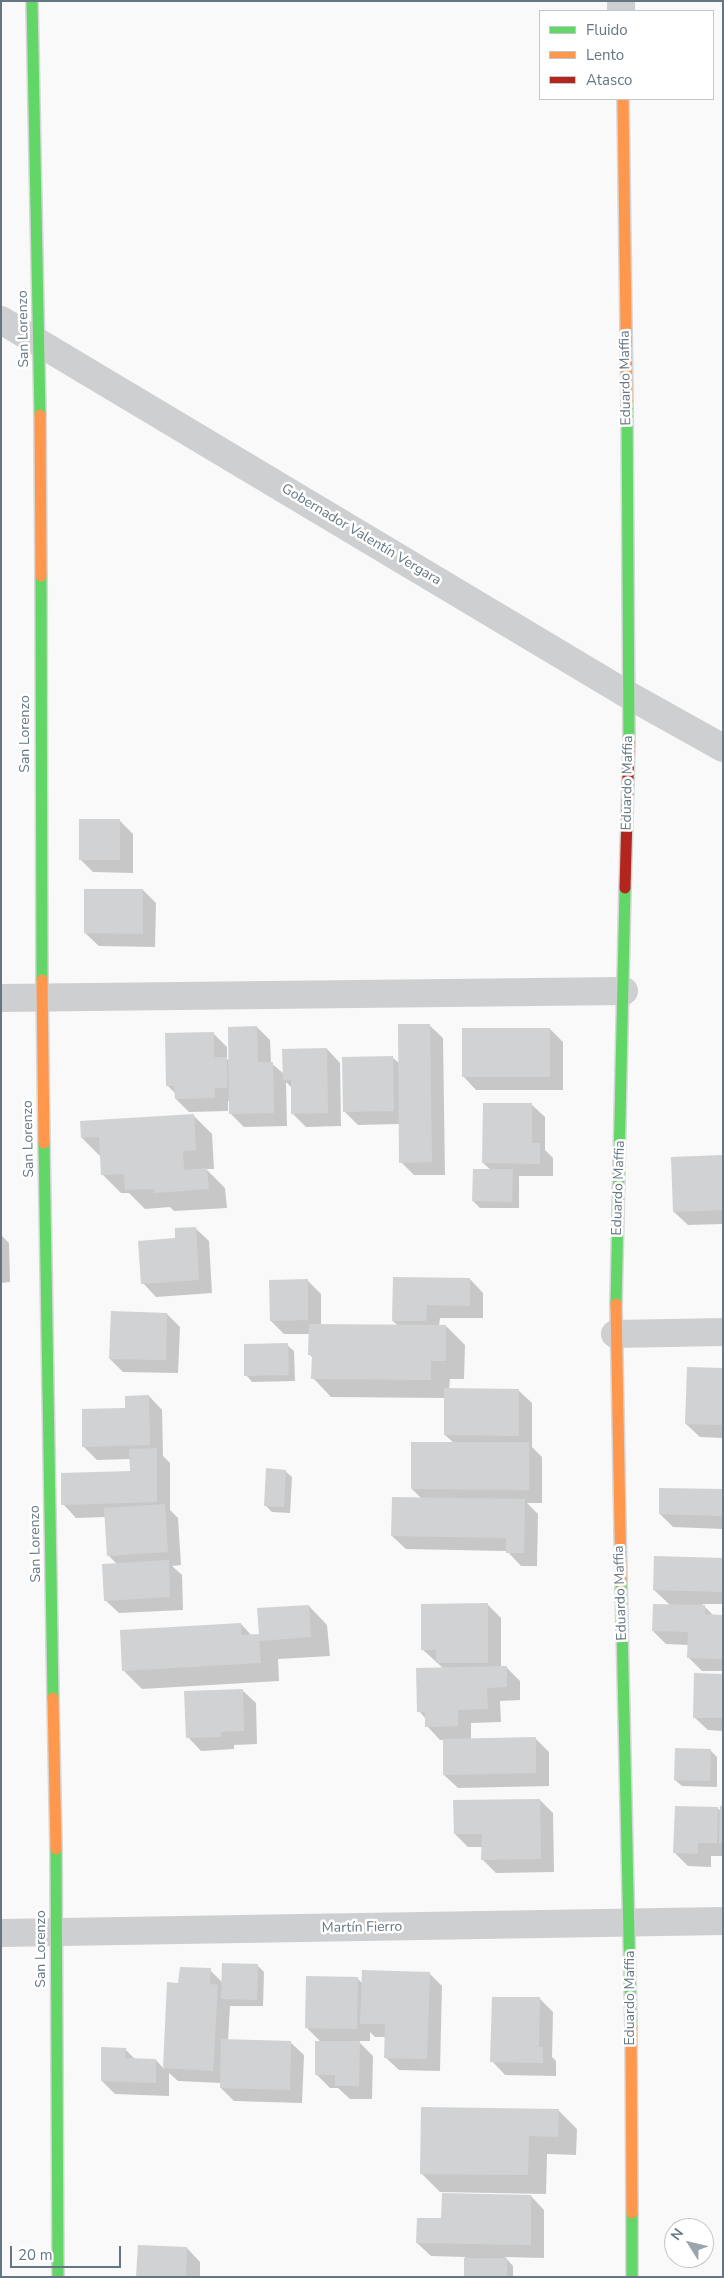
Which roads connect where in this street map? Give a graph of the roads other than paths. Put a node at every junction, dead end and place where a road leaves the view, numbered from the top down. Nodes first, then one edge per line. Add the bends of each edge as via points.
1 (32, 1) edge
2 (622, 100) edge
3 (1, 320) edge
4 (40, 342) junction
5 (630, 696) junction
6 (723, 748) edge
7 (624, 992) junction
8 (42, 997) junction
9 (1, 998) edge
10 (723, 1332) edge
11 (614, 1334) junction
12 (723, 1920) edge
13 (630, 1923) junction
14 (1, 1932) edge
15 (57, 1933) junction
16 (58, 2277) edge
17 (632, 2277) edge

1 - 4 street, San Lorenzo
2 - 5 street, Eduardo Maffia
3 - 4 street, Gobernador Valentín Vergara
4 - 5 street, Gobernador Valentín Vergara
4 - 8 street, San Lorenzo
5 - 6 street, Gobernador Valentín Vergara
5 - 7 street, Eduardo Maffia
7 - 8 street
7 - 11 street, Eduardo Maffia
8 - 9 street
8 - 15 street, San Lorenzo
10 - 11 street
11 - 13 street, Eduardo Maffia
12 - 13 street, Martín Fierro
13 - 15 street, Martín Fierro
13 - 17 street, Eduardo Maffia
14 - 15 street, Martín Fierro
15 - 16 street, San Lorenzo

